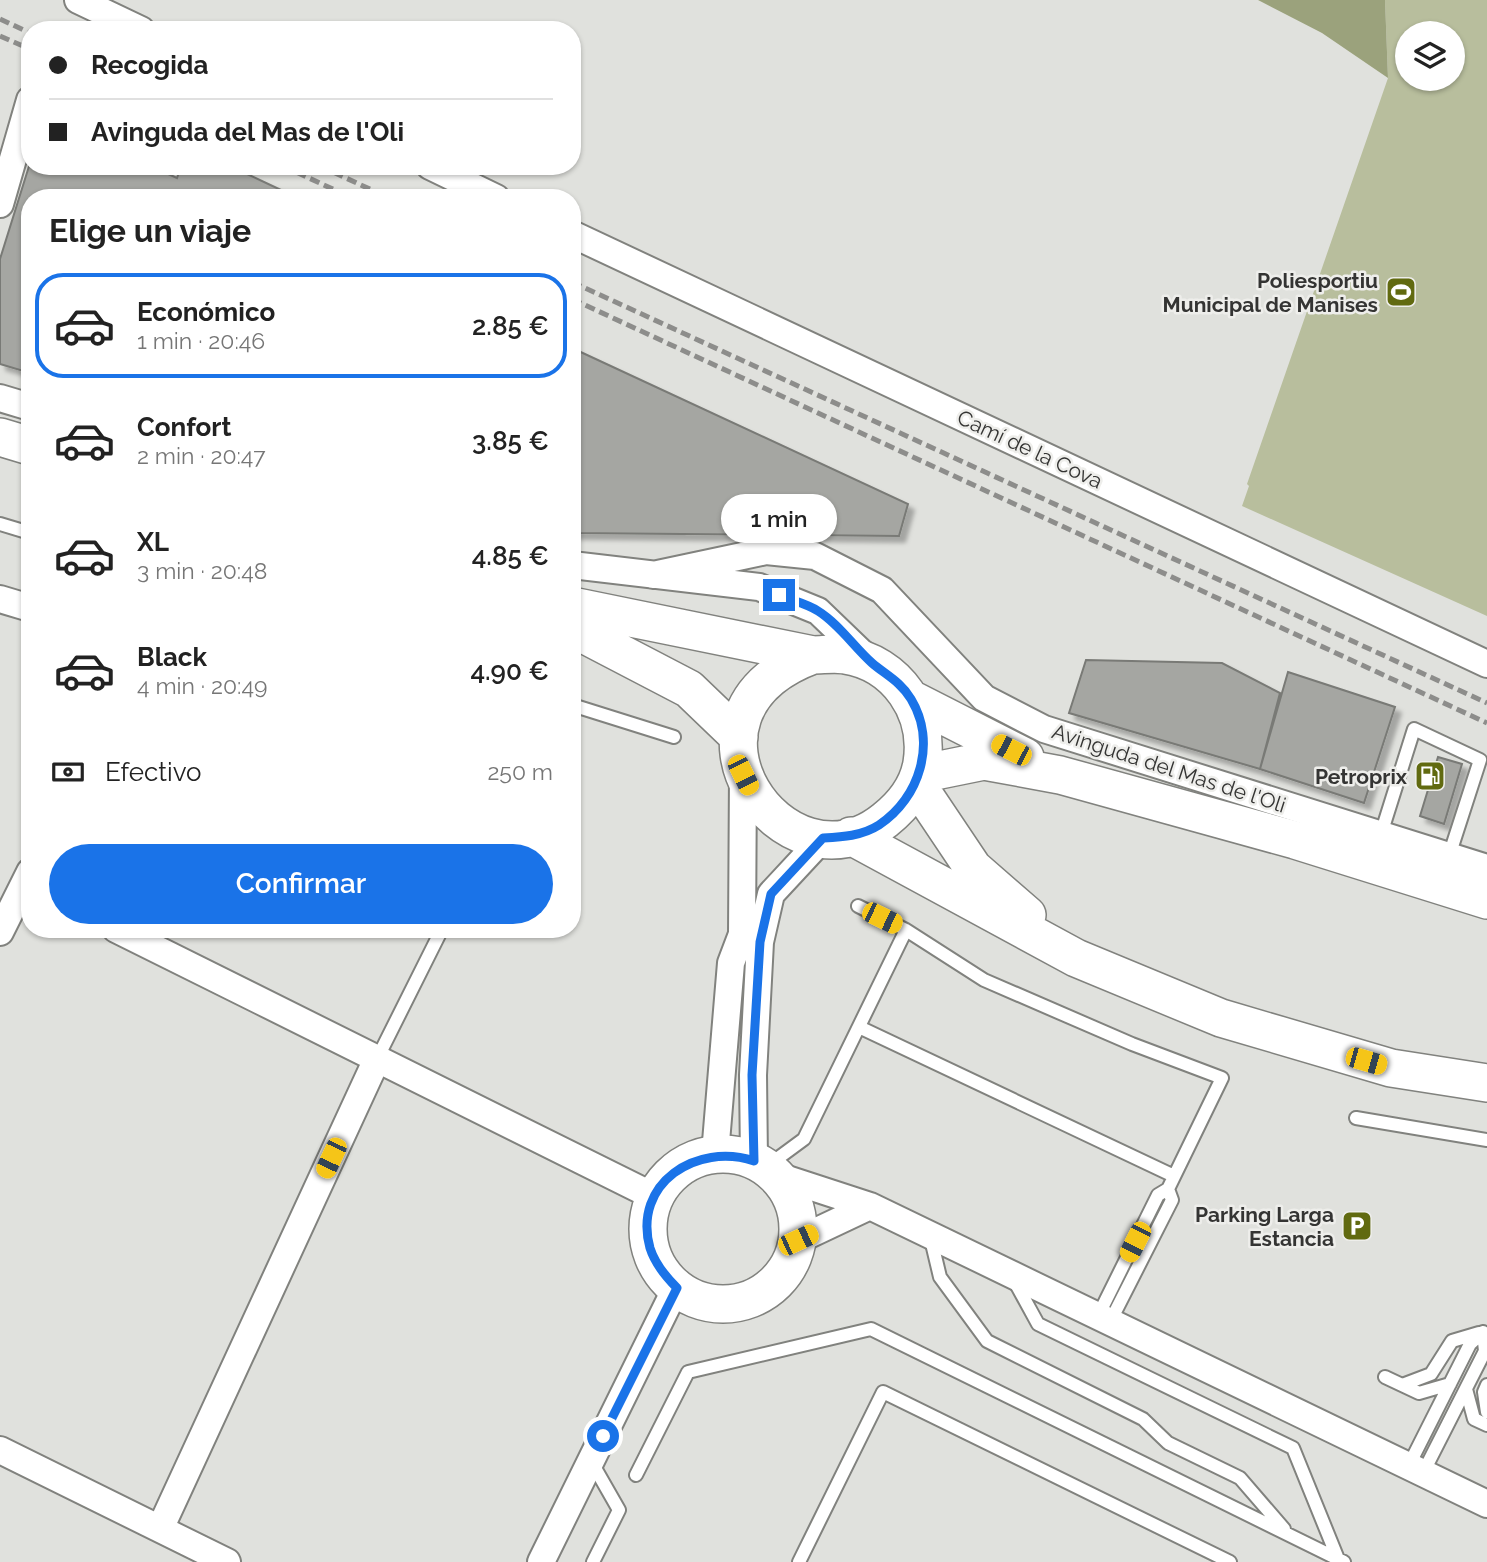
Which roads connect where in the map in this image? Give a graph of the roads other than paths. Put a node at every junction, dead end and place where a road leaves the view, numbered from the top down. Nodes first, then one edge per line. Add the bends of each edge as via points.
1 (78, 0) edge
2 (122, 21) edge
3 (21, 131) edge
4 (449, 175) edge
5 (477, 189) edge
6 (0, 204) edge
7 (581, 238) edge
8 (0, 398) edge
9 (21, 404) edge
10 (0, 437) edge
11 (21, 443) edge
12 (0, 524) edge
13 (21, 530) edge
14 (581, 566) edge
15 (653, 575) junction
16 (0, 599) edge
17 (21, 605) edge
18 (581, 608) edge
19 (581, 633) edge
20 (813, 655) junction
21 (873, 664) junction
22 (1487, 664) edge
23 (911, 699) junction
24 (581, 708) edge
25 (674, 737) dead end
26 (739, 737) junction
27 (743, 775) junction
28 (1060, 775) junction
29 (918, 778) junction
30 (1381, 834) junction
31 (837, 837) junction
32 (1449, 856) junction
33 (1487, 868) edge
34 (21, 893) edge
35 (1487, 900) edge
36 (858, 906) dead end
37 (906, 930) junction
38 (0, 933) edge
39 (135, 938) edge
40 (438, 938) edge
41 (1076, 958) junction
42 (859, 1027) junction
43 (377, 1059) junction
44 (1487, 1083) edge
45 (1356, 1118) dead end
46 (1487, 1140) edge
47 (716, 1154) junction
48 (765, 1168) junction
49 (1174, 1176) junction
50 (655, 1197) junction
51 (870, 1206) junction
52 (930, 1235) junction
53 (798, 1240) junction
54 (1011, 1274) junction
55 (677, 1288) junction
56 (1104, 1319) junction
57 (1485, 1335) edge
58 (1385, 1377) dead end
59 (1450, 1384) junction
60 (1402, 1385) junction
61 (1487, 1385) edge
62 (1466, 1389) junction
63 (1487, 1412) edge
64 (1487, 1425) edge
65 (0, 1450) edge
66 (591, 1461) junction
67 (1416, 1470) junction
68 (636, 1475) dead end
69 (1487, 1504) edge
70 (160, 1529) junction
71 (1290, 1535) junction
72 (802, 1561) edge
73 (1341, 1561) edge
74 (227, 1562) edge
75 (541, 1562) edge
76 (593, 1562) edge
77 (1230, 1562) edge

1 - 2 street
3 - 6 street
4 - 5 street
7 - 22 street, Camí de la Cova
8 - 9 street
10 - 11 main road
12 - 13 lane
14 - 15 street, Avinguda del Mas de l'Oli
15 - 21 street, Avinguda del Mas de l'Oli via 759,587 795,601 818,611
15 - 30 street, Avinguda del Mas de l'Oli via 766,551 815,556 882,590 984,698 1044,729
16 - 17 street
18 - 20 main road
19 - 26 main road via 689,689
20 - 21 main road via 844,654
20 - 26 main road via 785,665 762,684 746,709
21 - 23 main road via 895,679
23 - 28 main road
23 - 29 main road via 923,736
24 - 25 lane
26 - 27 main road
27 - 31 main road via 755,799 774,818 797,832
27 - 47 street via 742,934 731,963
28 - 29 main road via 984,761
28 - 35 main road
29 - 31 main road via 901,807 878,826
29 - 41 main road via 973,868
30 - 32 street, Avinguda del Mas de l'Oli
30 - 32 lane via 1414,729 1480,760
31 - 41 main road
31 - 48 street via 771,894 760,942 752,1075
32 - 33 street, Avinguda del Mas de l'Oli
34 - 38 street
36 - 37 lane
37 - 42 lane
37 - 49 lane via 984,980 1222,1078
39 - 43 street
40 - 43 lane
41 - 44 main road via 1221,1018 1391,1068
42 - 48 lane via 804,1139
42 - 49 lane
43 - 50 street
43 - 70 street
45 - 46 lane
47 - 48 main road via 735,1155
47 - 50 main road via 691,1161 670,1176
48 - 51 street
48 - 53 main road via 790,1194
49 - 56 lane via 1168,1189 1172,1200
50 - 55 main road via 648,1222 650,1247 660,1270
51 - 52 street
51 - 53 street
52 - 54 street
52 - 71 lane via 940,1277 987,1341 1143,1419 1168,1443 1240,1478
53 - 55 main road via 790,1265 774,1285 751,1299 726,1304 700,1300
54 - 56 street
54 - 73 lane via 1038,1324 1293,1448
55 - 66 street
56 - 67 street
57 - 59 lane via 1470,1344
57 - 60 lane via 1452,1341 1431,1374
57 - 62 lane via 1485,1351
58 - 60 lane
59 - 60 lane via 1419,1393
59 - 67 lane
61 - 63 lane
62 - 64 lane via 1474,1419
62 - 67 lane
65 - 70 street
66 - 75 street
66 - 76 lane via 619,1510
67 - 69 street
68 - 71 lane via 688,1372 871,1329
70 - 74 street
71 - 73 lane
72 - 77 lane via 883,1392

